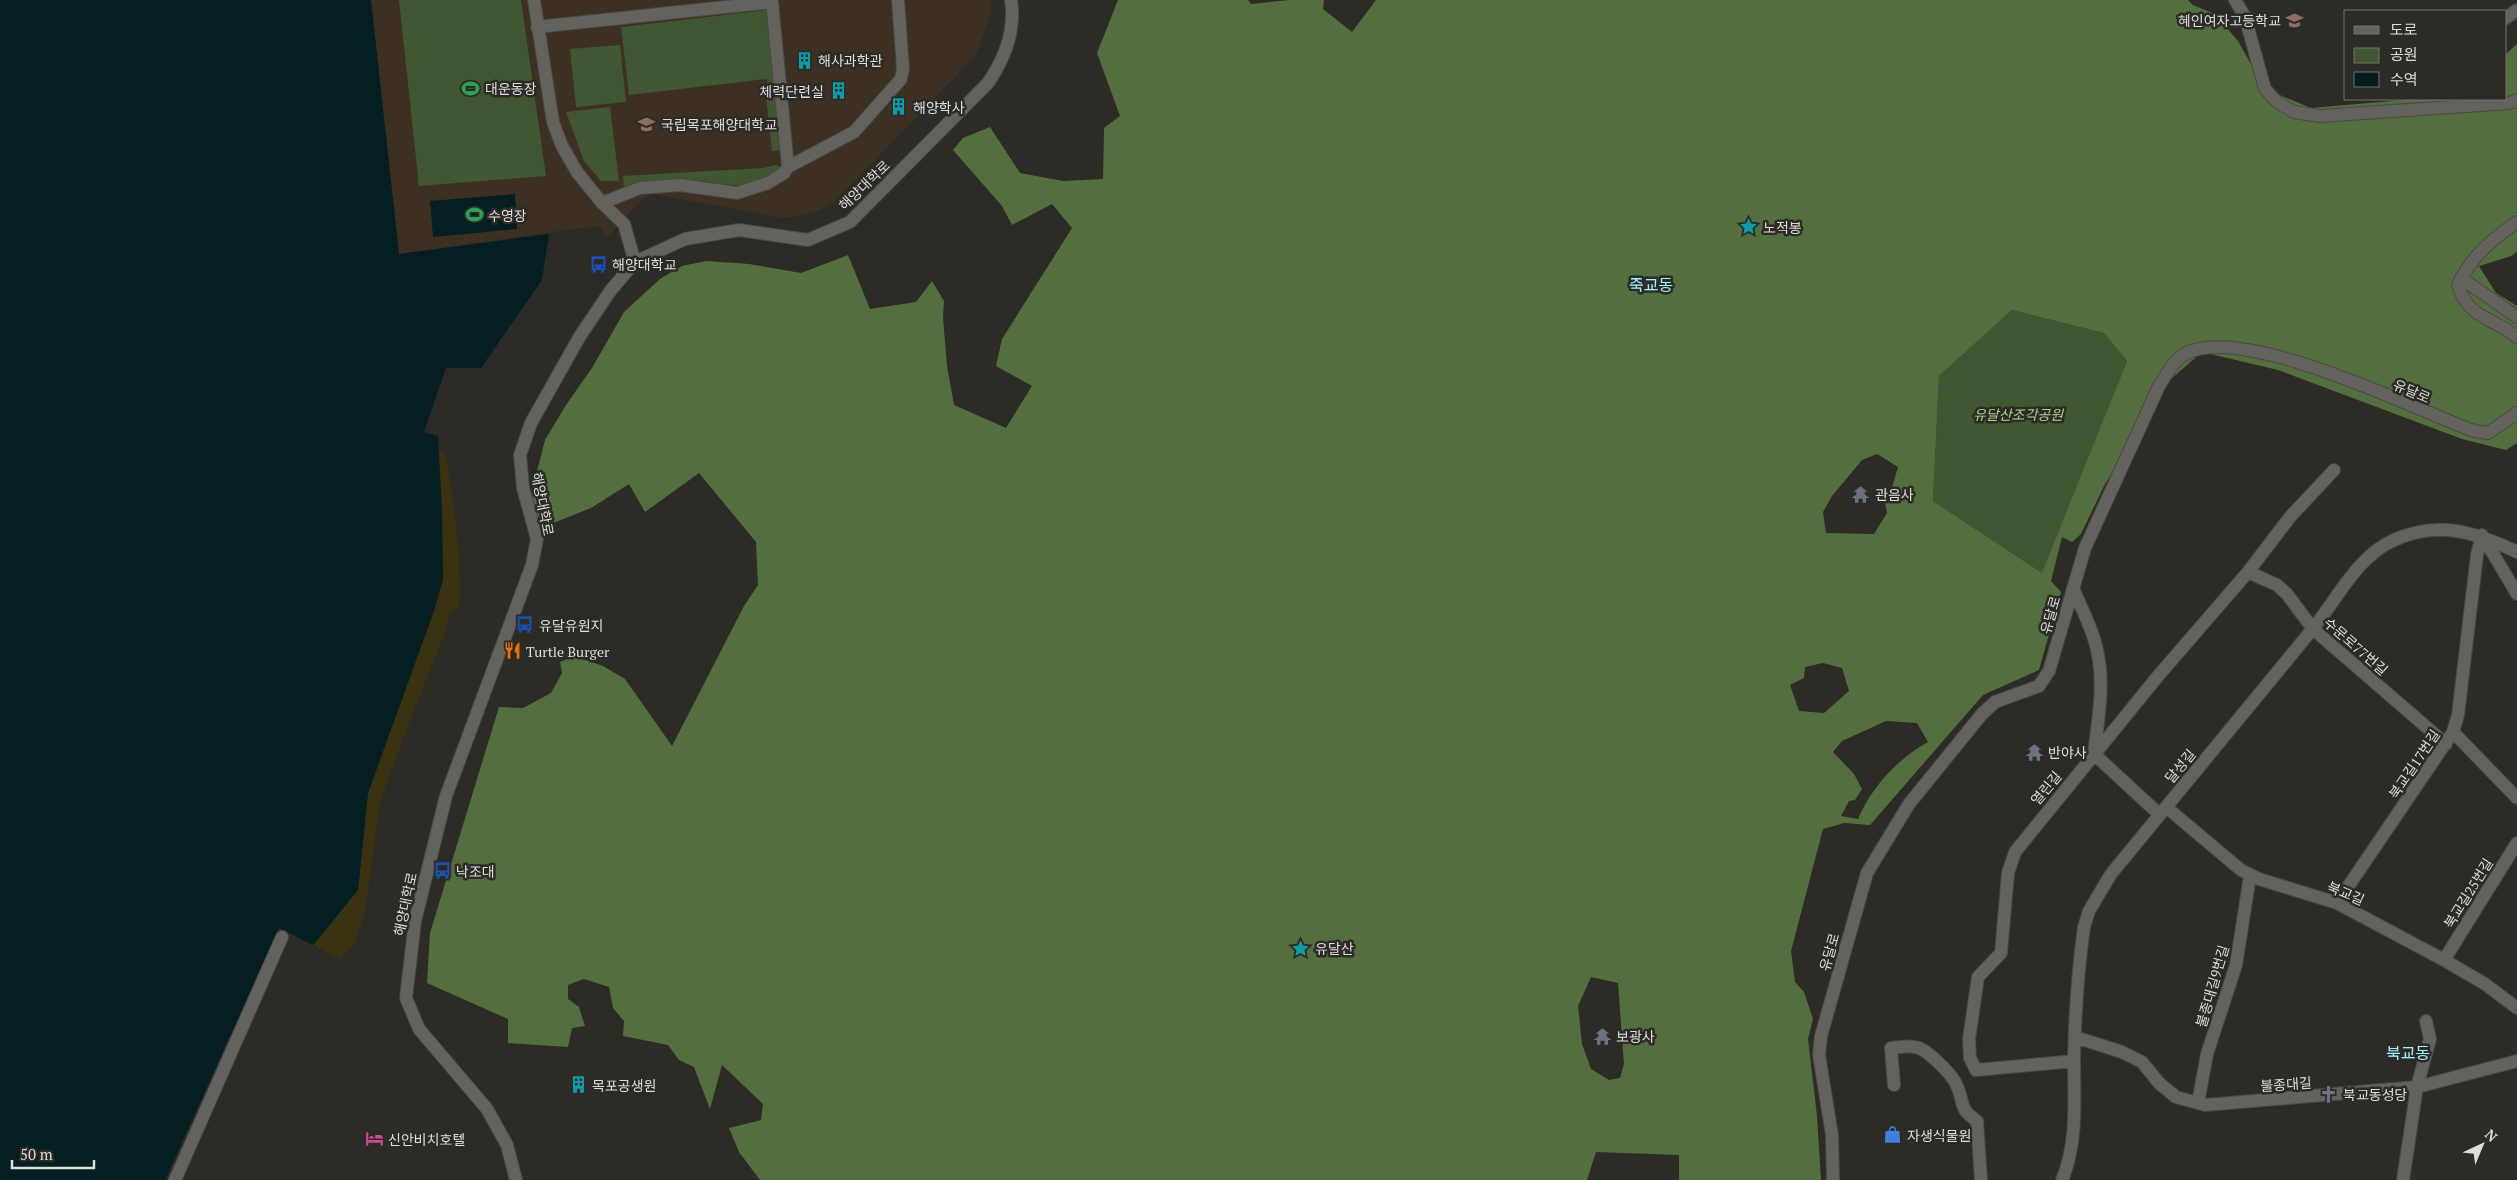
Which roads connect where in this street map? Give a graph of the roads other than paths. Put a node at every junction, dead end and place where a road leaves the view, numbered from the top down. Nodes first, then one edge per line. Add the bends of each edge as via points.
1 (534, 0) edge
2 (898, 0) edge
3 (1011, 0) edge
4 (2235, 0) edge
5 (537, 27) junction
6 (2517, 100) edge
7 (788, 167) junction
8 (602, 203) junction
9 (2517, 222) edge
10 (635, 262) junction
11 (2461, 278) junction
12 (2517, 317) edge
13 (2517, 337) edge
14 (2517, 413) edge
15 (2334, 470) dead end
16 (2482, 535) junction
17 (2517, 552) edge
18 (2248, 572) junction
19 (2073, 588) junction
20 (2517, 594) edge
21 (2313, 629) junction
22 (2453, 732) junction
23 (2446, 744) junction
24 (2094, 754) junction
25 (2517, 798) edge
26 (2163, 811) junction
27 (2517, 843) edge
28 (2250, 876) junction
29 (2337, 903) junction
30 (282, 937) dead end
31 (2444, 960) junction
32 (2517, 1008) edge
33 (2426, 1021) dead end
34 (2075, 1037) junction
35 (2074, 1061) junction
36 (2517, 1061) edge
37 (1894, 1085) dead end
38 (2417, 1087) junction
39 (2198, 1103) junction
40 (176, 1180) edge
41 (516, 1180) edge
42 (1833, 1180) edge
43 (1981, 1180) edge
44 (2062, 1180) edge
45 (2402, 1180) edge

1 - 5 street
2 - 7 street via 901,79 854,132
3 - 10 street, 해양대학로 via 1009,42 988,83 850,222 808,240 739,230 685,239
4 - 6 street via 2244,17 2265,89 2277,102 2294,112 2320,116
5 - 7 street via 772,2
5 - 8 street via 556,130 577,172
7 - 8 street via 768,183 737,193 680,185 640,188
8 - 10 street via 624,224
9 - 11 street via 2484,247
10 - 41 street, 해양대학로 via 611,290 580,336 531,423 520,455 523,488 537,539 532,565 446,796 415,921 408,964 406,998 419,1029 487,1109 507,1145
11 - 12 street
11 - 13 street via 2458,285 2463,300 2474,312
14 - 19 street, 유달로 via 2488,433 2474,432 2332,373 2272,356 2221,346 2185,354 2159,386 2085,548
15 - 18 street, 열린길 via 2290,517
16 - 17 street, 달성길
16 - 20 street
16 - 21 street, 달성길 via 2422,529 2393,540 2367,556
16 - 22 street, 북교길17번길
18 - 21 street, 수문로77번길 via 2277,585
18 - 24 street, 열린길
19 - 24 street via 2097,648 2100,667
19 - 42 street, 유달로 via 2050,671 2039,686 1995,702 1982,714 1910,804 1867,873 1821,1036 1820,1055 1832,1135
21 - 23 street, 수문로77번길
21 - 26 street, 달성길
22 - 23 street, 북교길17번길
22 - 25 street
23 - 29 street, 북교길17번길
24 - 26 street, 북교길
24 - 35 street, 열린길 via 2015,852 2008,873 2001,953 1978,977 1969,1039 1970,1058 1976,1070
26 - 28 street, 북교길
26 - 34 street, 달성길 via 2111,874 2089,911 2080,954
27 - 31 street, 북교길25번길
28 - 29 street, 북교길
28 - 39 street, 불종대길9번길 via 2236,965 2207,1054
29 - 31 street, 북교길
30 - 40 street
31 - 32 street, 북교길
33 - 38 street via 2430,1039
34 - 35 street, 달성길
34 - 39 street, 불종대길 via 2142,1062 2159,1084 2176,1098
35 - 44 street, 달성길 via 2074,1119
36 - 38 street, 불종대길
37 - 43 street via 1891,1048 1911,1046 1923,1050 1949,1073 1958,1086 1962,1108 1977,1121
38 - 39 street, 불종대길 via 2205,1105
38 - 45 street

